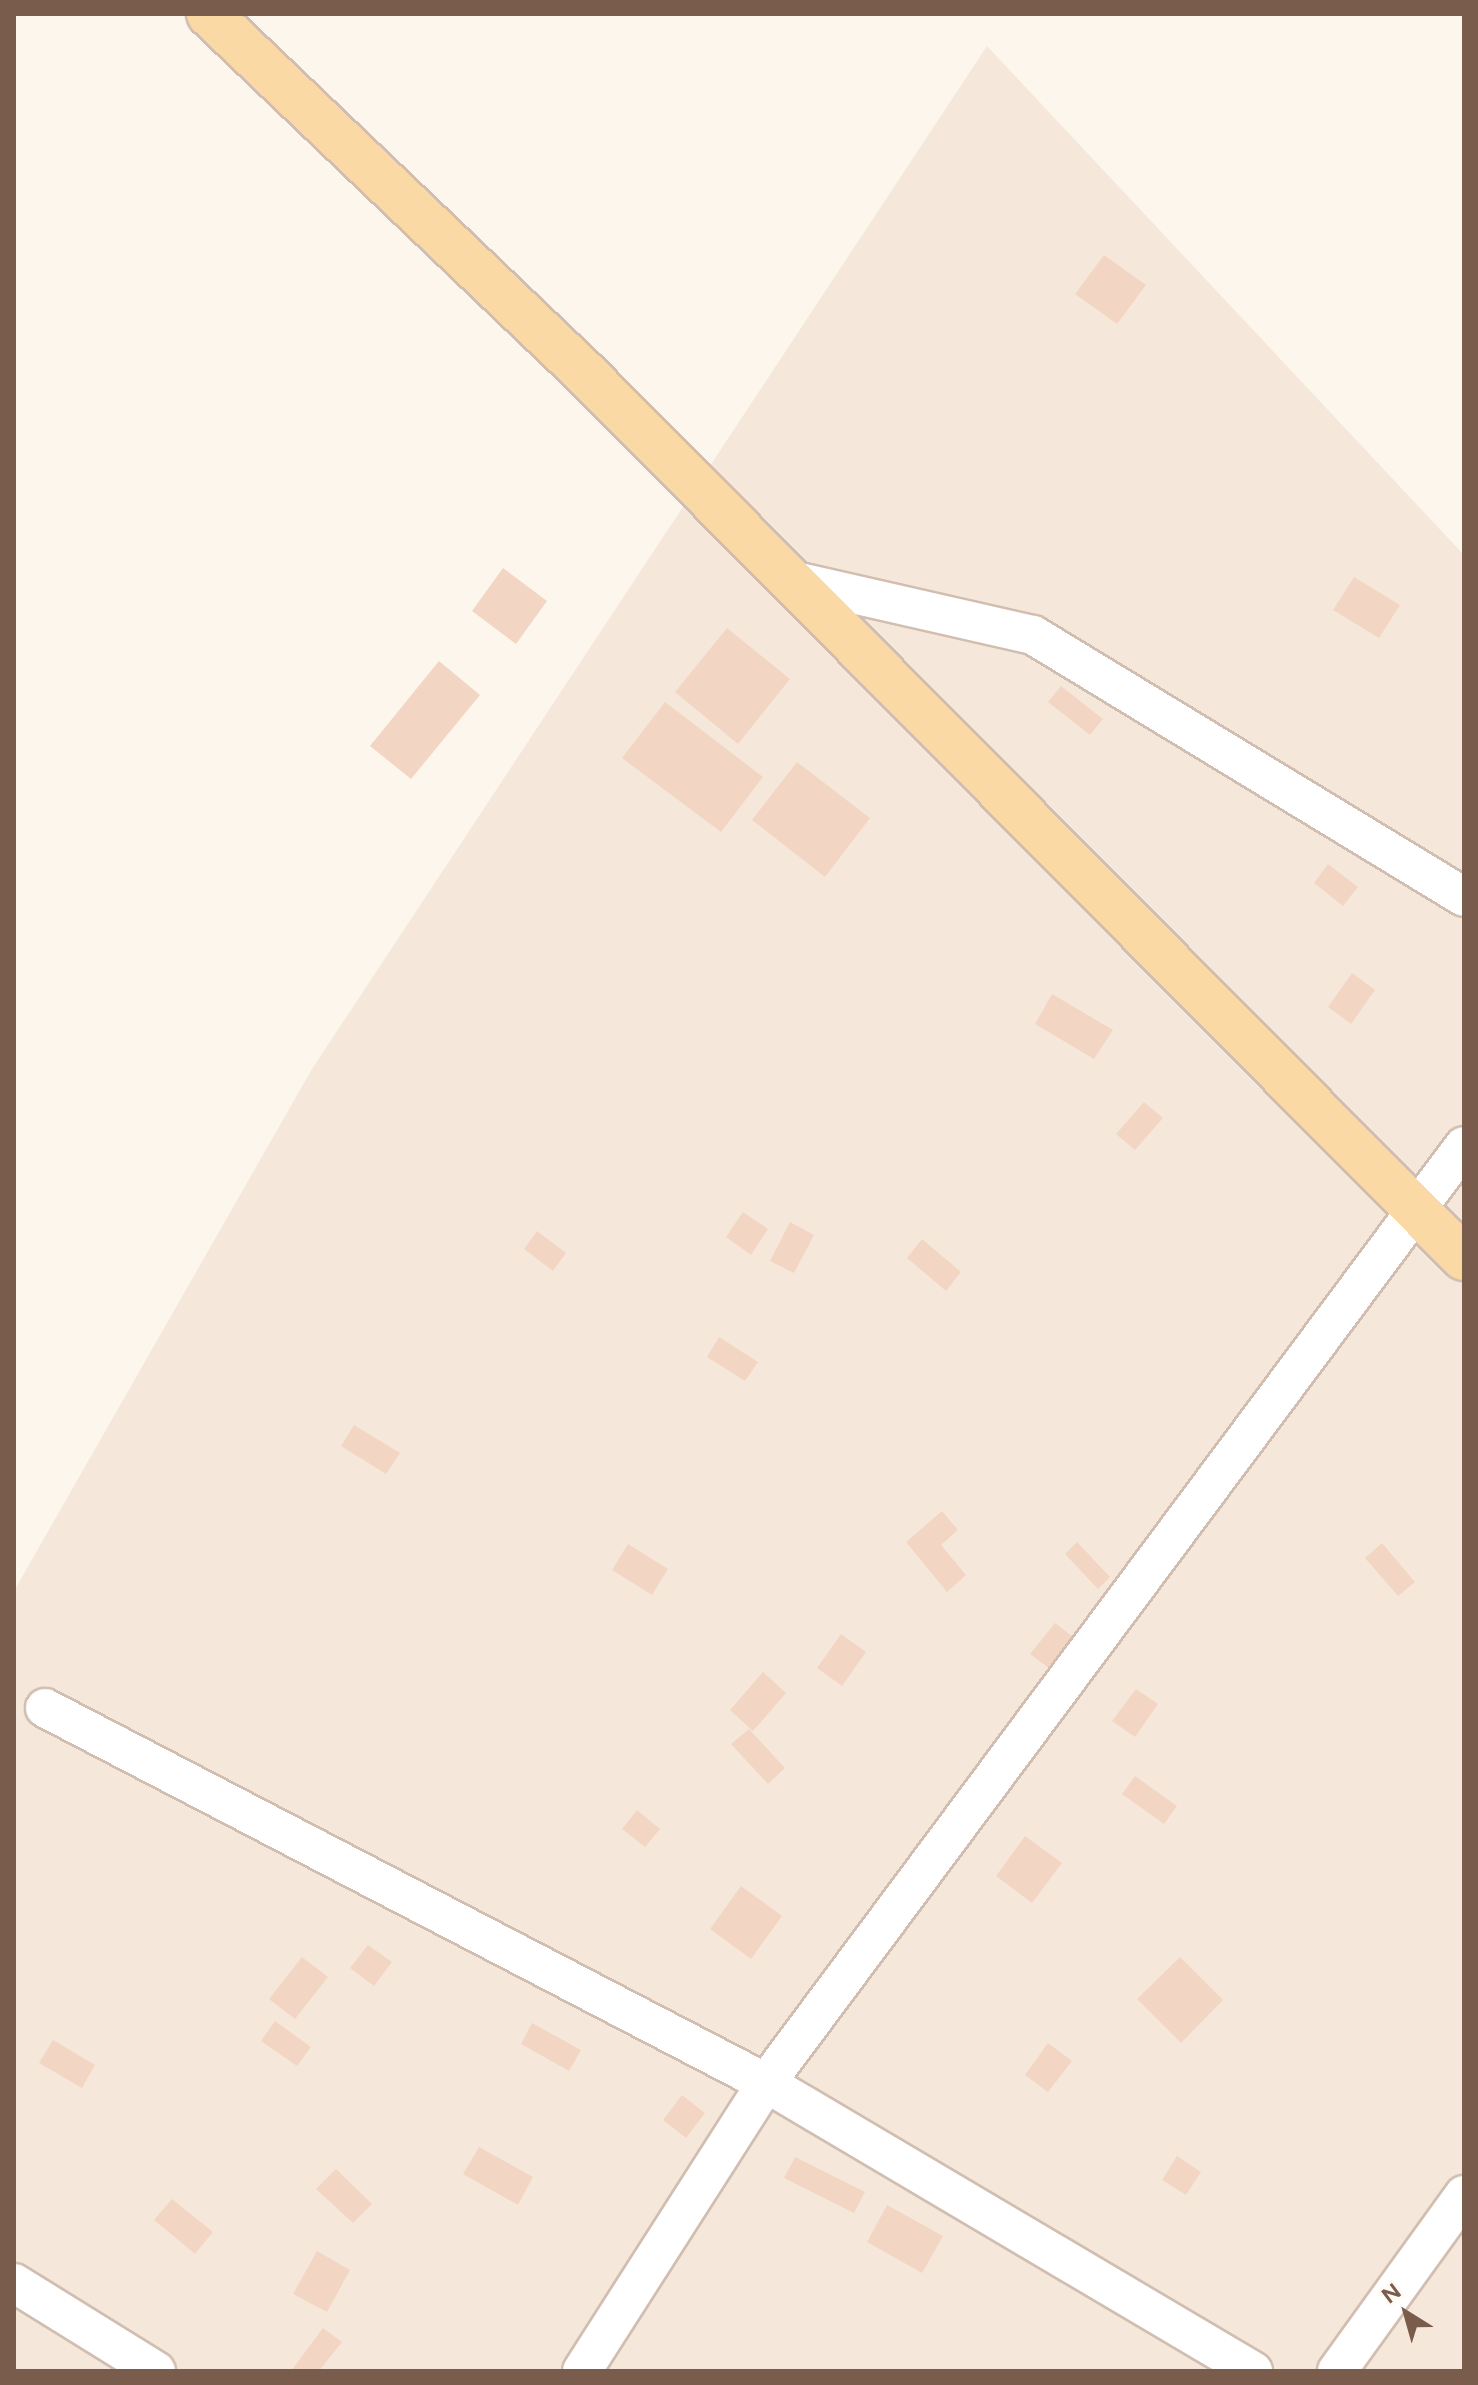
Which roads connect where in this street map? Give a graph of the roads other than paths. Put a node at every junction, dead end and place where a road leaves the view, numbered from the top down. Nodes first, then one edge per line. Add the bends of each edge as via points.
1 (209, 14) edge
2 (791, 580) junction
3 (1464, 897) edge
4 (1464, 1146) edge
5 (1418, 1212) junction
6 (1464, 1258) edge
7 (45, 1708) dead end
8 (766, 2083) junction
9 (1464, 2195) edge
10 (14, 2283) edge
11 (156, 2371) edge
12 (582, 2371) edge
13 (1253, 2371) edge
14 (1337, 2371) edge

1 - 2 main road via 586,374
2 - 3 street via 1033,635
2 - 5 main road
4 - 5 street
5 - 6 main road
5 - 8 street
7 - 8 street
8 - 12 street
8 - 13 street
9 - 14 street
10 - 11 street

